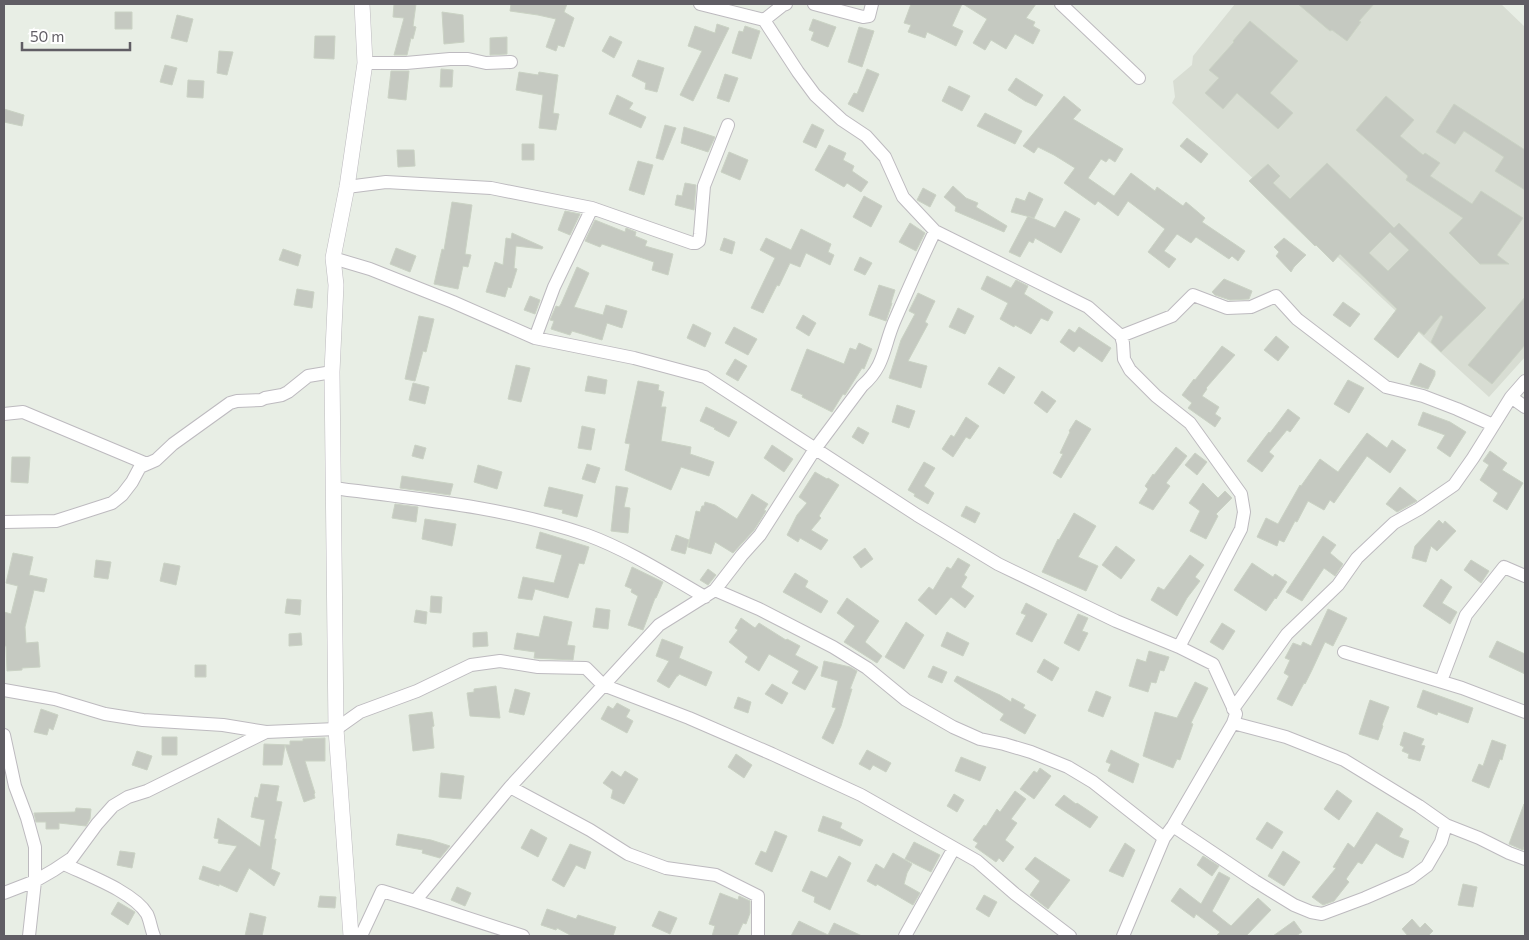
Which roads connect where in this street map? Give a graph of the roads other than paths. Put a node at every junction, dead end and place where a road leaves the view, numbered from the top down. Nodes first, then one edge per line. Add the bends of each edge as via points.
1 (362, 4) edge
2 (700, 4) edge
3 (786, 4) edge
4 (814, 4) edge
5 (872, 4) edge
6 (1061, 4) edge
7 (764, 20) junction
8 (511, 62) dead end
9 (365, 63) junction
10 (1139, 78) dead end
11 (728, 125) dead end
12 (347, 188) junction
13 (592, 208) junction
14 (934, 231) junction
15 (333, 258) junction
16 (1121, 336) junction
17 (535, 338) junction
18 (332, 372) junction
19 (1525, 381) edge
20 (1511, 398) junction
21 (1525, 407) edge
22 (4, 414) edge
23 (1493, 426) junction
24 (815, 449) junction
25 (147, 464) junction
26 (334, 488) junction
27 (4, 522) edge
28 (1525, 576) edge
29 (710, 594) junction
30 (1179, 647) junction
31 (1344, 652) dead end
32 (1441, 681) junction
33 (603, 685) junction
34 (4, 690) edge
35 (1233, 710) junction
36 (1525, 712) edge
37 (1233, 723) junction
38 (336, 729) junction
39 (266, 732) junction
40 (4, 735) edge
41 (9, 786) edge
42 (510, 787) junction
43 (1446, 825) junction
44 (1173, 826) junction
45 (1164, 838) junction
46 (954, 848) junction
47 (1525, 859) edge
48 (64, 864) junction
49 (35, 881) junction
50 (4, 893) edge
51 (415, 901) junction
52 (29, 936) edge
53 (154, 936) edge
54 (351, 936) edge
55 (361, 936) edge
56 (523, 936) edge
57 (758, 936) edge
58 (905, 936) edge
59 (1070, 936) edge
60 (1123, 936) edge

1 - 9 street
2 - 7 street
3 - 7 street
4 - 5 street via 863,17 869,16
6 - 10 street
7 - 14 street via 815,95 842,120 866,136 885,157 903,198
8 - 9 street via 486,63 450,58
9 - 12 street
11 - 13 street via 704,186 700,234 696,243
12 - 13 street via 386,182 491,188
12 - 15 street
13 - 17 street via 554,287
14 - 16 street via 1088,306
14 - 24 street via 890,330 884,357 871,379 862,386
15 - 17 street via 453,302
15 - 18 street via 336,285
16 - 23 street via 1172,316 1193,295 1227,308 1250,307 1276,296 1297,319 1386,387 1423,396
16 - 30 street via 1124,359 1130,370 1190,423 1241,494 1244,512 1241,529
17 - 24 street via 634,358 705,377
18 - 25 street via 308,376 282,395 230,403
18 - 26 street
19 - 20 street
20 - 21 street
20 - 23 street
22 - 25 street via 23,412
23 - 35 street via 1454,485 1394,523 1357,558 1338,585 1288,634
24 - 29 street via 760,535
24 - 30 street via 998,564 1116,621
25 - 27 street via 140,468 122,495 112,503 56,521
26 - 29 street via 524,516 588,536
26 - 38 street
28 - 32 street via 1504,567 1466,615
29 - 33 street via 659,624
29 - 45 street via 759,609 833,647 867,668 906,700 953,727 1068,767 1093,782
30 - 35 street via 1213,664
31 - 32 street
32 - 36 street
33 - 38 street via 586,668 538,667 500,661 471,665 417,691 360,712
33 - 42 street
33 - 46 street via 689,718 861,795
34 - 39 street via 55,699 105,714
35 - 37 street via 1236,714
37 - 43 street via 1286,737 1344,760
37 - 44 street
38 - 39 street
38 - 54 street
39 - 48 street via 113,806
40 - 41 street
41 - 49 street via 32,834
42 - 51 street
42 - 57 street via 628,854 666,868 716,875 758,896
43 - 44 street via 1442,842 1428,866 1411,878 1322,914 1294,905
43 - 47 street
44 - 45 street
45 - 60 street
46 - 58 street
46 - 59 street via 977,861
48 - 49 street
48 - 53 street via 140,904 148,916
49 - 50 street
49 - 52 street
51 - 55 street via 382,892
51 - 56 street

